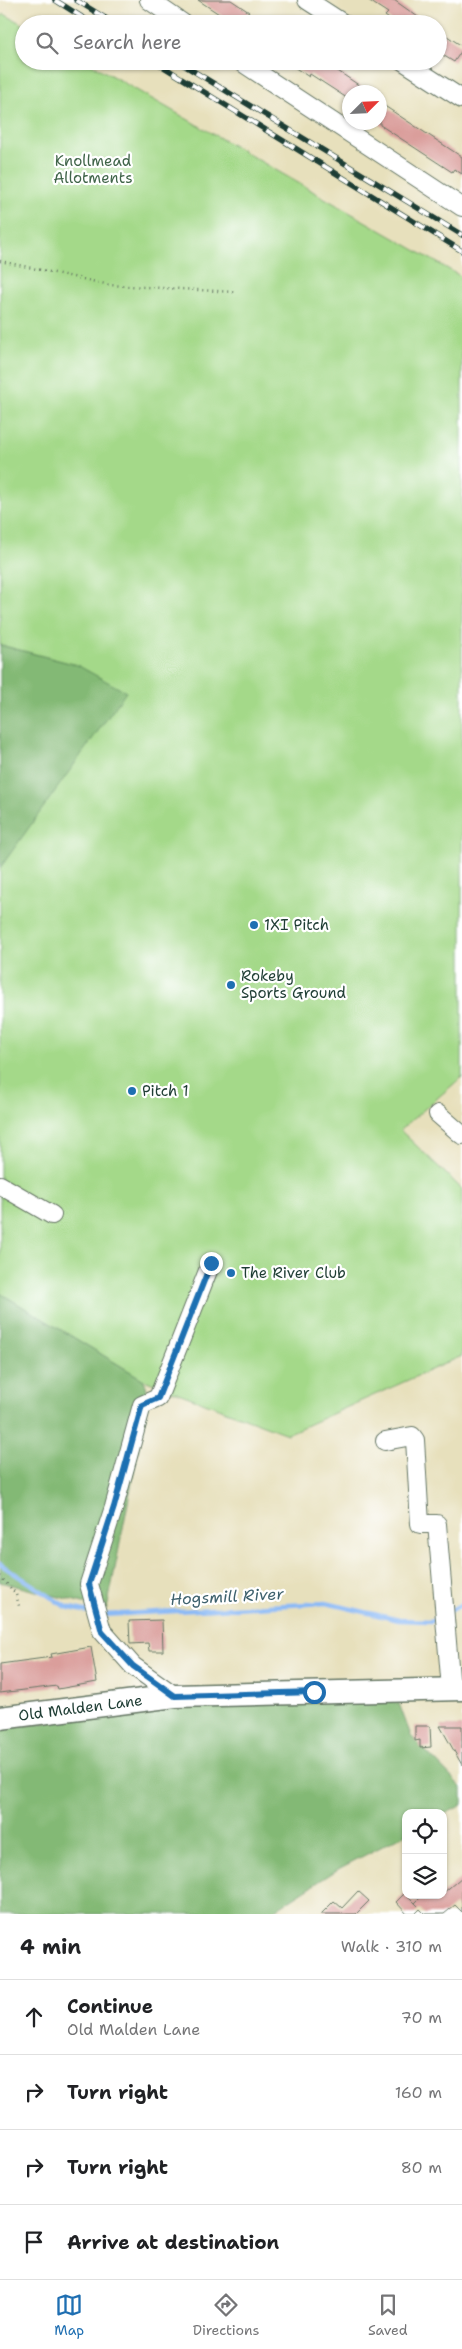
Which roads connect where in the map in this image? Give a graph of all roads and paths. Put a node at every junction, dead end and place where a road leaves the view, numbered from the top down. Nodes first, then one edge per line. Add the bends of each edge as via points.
1 (149, 0) edge
2 (307, 0) edge
3 (171, 15) edge
4 (330, 15) edge
5 (254, 70) edge
6 (417, 70) edge
7 (462, 99) edge
8 (462, 207) edge
9 (0, 261) edge
10 (234, 292) dead end
11 (438, 1114) dead end
12 (462, 1135) edge
13 (0, 1185) edge
14 (52, 1215) dead end
15 (211, 1263) dead end
16 (385, 1441) dead end
17 (0, 1576) edge
18 (19, 1606) dead end
19 (456, 1689) edge
20 (175, 1696) junction
21 (0, 1718) edge

1 - 3 street
2 - 4 street
5 - 8 street
6 - 7 street
9 - 10 path via 110,285
11 - 12 street
13 - 14 street
15 - 20 street via 158,1398 142,1405 89,1584 102,1632 133,1666
16 - 19 street via 412,1436 415,1440 420,1524 437,1524 447,1637
17 - 18 path via 16,1594
19 - 20 main road, Old Malden Lane
20 - 21 main road, Old Malden Lane

